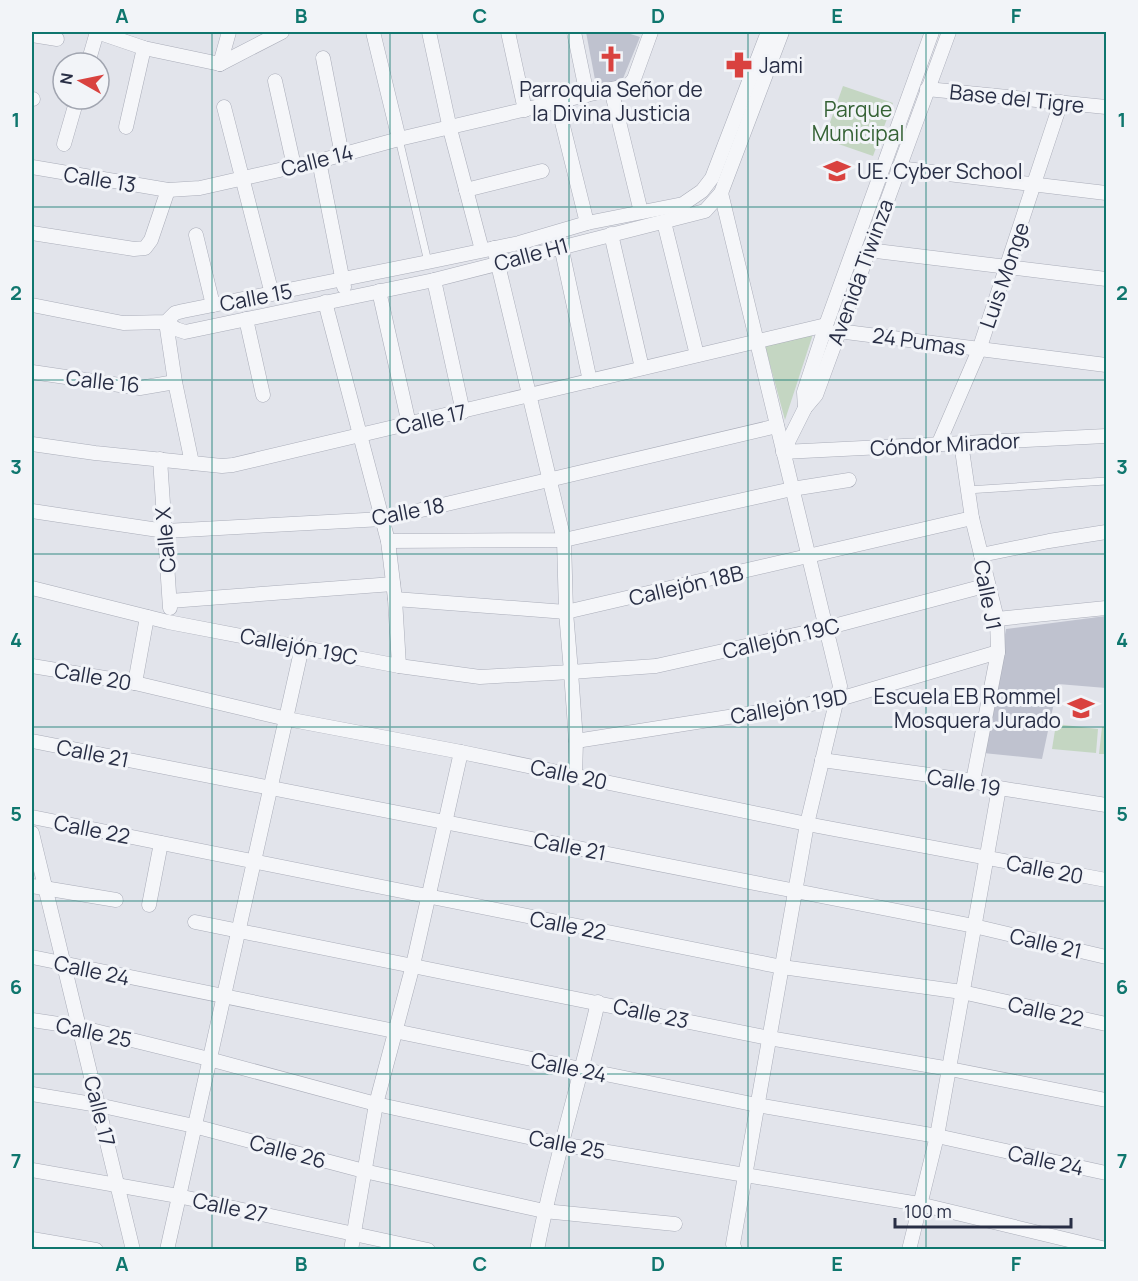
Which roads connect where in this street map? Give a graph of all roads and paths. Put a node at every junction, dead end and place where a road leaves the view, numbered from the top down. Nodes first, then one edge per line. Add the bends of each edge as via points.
1 (97, 32) edge
2 (229, 32) edge
3 (282, 32) edge
4 (373, 32) edge
5 (429, 32) edge
6 (508, 32) edge
7 (574, 32) edge
8 (651, 32) edge
9 (768, 32) edge
10 (782, 32) edge
11 (932, 32) edge
12 (949, 32) edge
13 (32, 35) edge
14 (57, 39) dead end
15 (144, 48) junction
16 (91, 51) edge
17 (323, 58) dead end
18 (220, 64) junction
19 (275, 81) dead end
20 (611, 89) junction
21 (927, 89) junction
22 (587, 95) junction
23 (557, 102) junction
24 (1061, 102) junction
25 (1107, 106) edge
26 (224, 107) dead end
27 (525, 110) junction
28 (74, 111) edge
29 (126, 127) dead end
30 (450, 129) junction
31 (399, 139) junction
32 (64, 144) dead end
33 (342, 154) junction
34 (319, 162) junction
35 (294, 166) junction
36 (32, 167) edge
37 (898, 168) junction
38 (542, 171) dead end
39 (242, 179) junction
40 (1034, 184) junction
41 (168, 190) junction
42 (466, 190) junction
43 (1107, 193) edge
44 (721, 194) junction
45 (641, 212) junction
46 (664, 222) junction
47 (587, 224) junction
48 (32, 233) edge
49 (611, 234) junction
50 (196, 235) dead end
51 (561, 246) junction
52 (488, 249) junction
53 (868, 250) junction
54 (428, 262) junction
55 (497, 263) junction
56 (1008, 267) junction
57 (435, 279) junction
58 (1107, 279) edge
59 (343, 280) junction
60 (379, 291) junction
61 (272, 294) junction
62 (347, 298) junction
63 (325, 302) junction
64 (32, 305) edge
65 (213, 305) junction
66 (246, 319) junction
67 (166, 321) junction
68 (832, 328) junction
69 (756, 340) junction
70 (979, 350) junction
71 (697, 355) junction
72 (1107, 365) edge
73 (642, 368) junction
74 (32, 372) edge
75 (590, 381) junction
76 (175, 382) junction
77 (263, 395) dead end
78 (529, 395) junction
79 (463, 412) junction
80 (409, 424) junction
81 (777, 426) junction
82 (361, 436) junction
83 (1107, 436) edge
84 (962, 443) junction
85 (32, 444) edge
86 (938, 445) junction
87 (783, 452) junction
88 (160, 459) junction
89 (192, 463) junction
90 (550, 478) junction
91 (849, 480) dead end
92 (1107, 482) edge
93 (792, 489) junction
94 (967, 490) junction
95 (32, 511) edge
96 (972, 518) junction
97 (383, 519) junction
98 (165, 531) junction
99 (1107, 532) edge
100 (564, 540) junction
101 (388, 541) junction
102 (981, 555) junction
103 (809, 557) junction
104 (393, 584) junction
105 (988, 585) junction
106 (32, 588) edge
107 (395, 599) junction
108 (170, 601) junction
109 (1107, 608) edge
110 (566, 612) junction
111 (147, 617) junction
112 (996, 619) junction
113 (168, 622) junction
114 (826, 628) junction
115 (302, 646) junction
116 (998, 652) junction
117 (32, 666) edge
118 (399, 666) junction
119 (571, 672) junction
120 (135, 683) junction
121 (836, 700) junction
122 (286, 719) junction
123 (32, 741) edge
124 (576, 741) junction
125 (460, 752) junction
126 (822, 760) junction
127 (575, 776) junction
128 (973, 781) junction
129 (271, 788) junction
130 (999, 788) junction
131 (1107, 805) edge
132 (32, 817) edge
133 (445, 822) junction
134 (807, 824) junction
135 (32, 833) edge
136 (161, 843) junction
137 (986, 858) junction
138 (254, 862) junction
139 (1107, 880) edge
140 (38, 888) edge
141 (795, 891) junction
142 (429, 897) junction
143 (116, 900) dead end
144 (149, 905) dead end
145 (195, 922) dead end
146 (974, 926) junction
147 (239, 932) junction
148 (32, 957) edge
149 (1107, 957) edge
150 (63, 964) junction
151 (413, 965) junction
152 (782, 967) junction
153 (962, 992) junction
154 (224, 997) junction
155 (598, 1002) junction
156 (32, 1020) edge
157 (1107, 1024) edge
158 (79, 1027) junction
159 (396, 1030) junction
160 (769, 1038) junction
161 (209, 1059) junction
162 (582, 1070) junction
163 (950, 1070) junction
164 (32, 1094) edge
165 (1107, 1100) edge
166 (376, 1104) junction
167 (98, 1105) junction
168 (758, 1105) junction
169 (194, 1126) junction
170 (938, 1136) junction
171 (560, 1144) junction
172 (32, 1170) edge
173 (364, 1171) junction
174 (1107, 1173) edge
175 (746, 1174) junction
176 (117, 1185) junction
177 (178, 1196) junction
178 (919, 1204) junction
179 (544, 1211) junction
180 (675, 1224) dead end
181 (354, 1234) junction
182 (32, 1239) edge
183 (1107, 1249) edge
184 (96, 1250) edge
185 (133, 1250) edge
186 (166, 1250) edge
187 (351, 1250) edge
188 (428, 1250) edge
189 (537, 1250) edge
190 (735, 1250) edge
191 (909, 1250) edge

1 - 15 street
1 - 16 street
2 - 18 street
3 - 18 street
4 - 31 street
5 - 30 street
6 - 27 street
7 - 22 street
8 - 20 street, Calle 14 via 634,79 629,85
9 - 45 street, Calle H1 via 712,178 702,191 683,204
10 - 44 street, Calle H1
11 - 68 street, Avenida Tiwinza
12 - 21 street, Avenida Tiwinza
13 - 14 street
15 - 18 street
15 - 29 street
17 - 33 street
19 - 35 street
20 - 22 street, Calle 14
20 - 45 street
21 - 24 street, Base del Tigre
21 - 37 street, Avenida Tiwinza
22 - 23 street, Calle 14
23 - 27 street, Calle 14
23 - 47 street
24 - 25 street, Base del Tigre
24 - 40 street, Luis Monge
26 - 39 street
27 - 30 street, Calle 14
28 - 32 street
30 - 31 street, Calle 14
30 - 42 street
31 - 33 street, Calle 14
31 - 54 lane
33 - 34 street, Calle 14
34 - 35 street, Calle 14
34 - 59 street
35 - 39 street, Calle 14
36 - 41 street, Calle 13
37 - 40 street
37 - 53 street, Avenida Tiwinza
38 - 42 street
39 - 41 street, Calle 14
39 - 61 street
40 - 43 street
40 - 56 street, Luis Monge
41 - 48 street via 151,240 144,248
42 - 52 street
44 - 46 street, Calle H1 via 705,211
44 - 69 street
45 - 47 street, Calle H1
46 - 49 street, Calle H1
46 - 71 street
47 - 52 street, Calle H1
49 - 51 street, Calle H1
49 - 73 street
50 - 65 street
51 - 55 street, Calle H1
51 - 75 street
52 - 54 street, Calle 15
52 - 55 street
53 - 56 street
53 - 68 street, Avenida Tiwinza
54 - 59 street, Calle 15
55 - 57 street, Calle H1
55 - 78 street
56 - 58 street
56 - 70 street, Luis Monge
57 - 60 street, Calle H1
57 - 79 street
59 - 61 street, Calle 15
59 - 62 street
60 - 62 street, Calle H1
60 - 80 street
61 - 65 street, Calle 15
62 - 63 street, Calle H1
63 - 66 street, Calle H1
63 - 82 street
64 - 67 street, Calle 15 via 123,323
65 - 67 street, Calle 15 via 174,313
66 - 67 street, Calle H1 via 184,332
66 - 77 street
67 - 76 street
68 - 69 street, Calle 17
68 - 70 street, 24 Pumas
68 - 87 street, Avenida Tiwinza via 816,395 805,408
69 - 71 street, Calle 17
69 - 81 street
70 - 72 street, 24 Pumas
70 - 86 street, Luis Monge
71 - 73 street, Calle 17
73 - 75 street, Calle 17
74 - 76 street, Calle 16 via 140,388
75 - 78 street, Calle 17
76 - 89 street
78 - 79 street, Calle 17
78 - 90 street
79 - 80 street, Calle 17
80 - 82 street, Calle 17
81 - 87 street
81 - 90 street, Calle 18
82 - 89 street, Calle 17 via 233,465
82 - 97 street
83 - 84 street, Cóndor Mirador
84 - 86 street, Cóndor Mirador
84 - 94 street, Calle J1
85 - 88 street, Calle 17
86 - 87 street, Cóndor Mirador
87 - 93 street
88 - 89 street, Calle 17
88 - 98 street, Calle X
90 - 97 street, Calle 18
90 - 100 street
91 - 93 street
92 - 94 lane
93 - 100 street
93 - 103 street
94 - 96 street, Calle J1
95 - 98 street, Calle 18
96 - 102 street, Calle J1
96 - 103 street, Callejón 18B
97 - 98 street, Calle 18
97 - 101 street
98 - 108 street, Calle X
99 - 102 street
100 - 101 street
100 - 110 street
101 - 104 street
102 - 105 street, Calle J1
103 - 110 street, Callejón 18B
103 - 114 street
104 - 107 street
104 - 108 street
105 - 112 street, Calle J1
105 - 114 street, Callejón 19C
106 - 111 street, Callejón 19C
107 - 110 street, Callejón 18B
107 - 118 street
108 - 113 street, Calle X
109 - 112 street
110 - 119 street
111 - 113 street, Callejón 19C
111 - 120 street
112 - 116 street, Calle J1
113 - 115 street, Callejón 19C
114 - 119 street, Callejón 19C via 656,666
114 - 121 street via 840,686
115 - 118 street, Callejón 19C
115 - 122 street
116 - 121 street, Callejón 19D
116 - 128 street, Calle J1
117 - 120 street, Calle 20
118 - 119 street, Callejón 19C via 480,676
119 - 124 street
120 - 122 street, Calle 20
121 - 124 street, Callejón 19D
121 - 126 street
122 - 125 street, Calle 20
122 - 129 street
123 - 129 street, Calle 21
124 - 127 street
125 - 127 street, Calle 20
125 - 133 street
126 - 128 street, Calle 19
126 - 134 street
127 - 134 street, Calle 20
128 - 130 street, Calle 19
129 - 133 street, Calle 21
129 - 138 street
130 - 131 street, Calle 19
130 - 137 street
132 - 136 street, Calle 22
133 - 141 street, Calle 21
133 - 142 street
134 - 137 street, Calle 20
134 - 141 street
135 - 140 street, Calle 17
136 - 138 street, Calle 22
136 - 144 street
137 - 139 street, Calle 20
137 - 146 street
138 - 142 street, Calle 22
138 - 147 street
140 - 143 street
140 - 150 street, Calle 17
141 - 146 street, Calle 21
141 - 152 street
142 - 151 street
142 - 152 street, Calle 22
145 - 147 street, Calle 23
146 - 149 street, Calle 21
146 - 153 street
147 - 151 street, Calle 23
147 - 154 street
148 - 150 street, Calle 24
150 - 154 street, Calle 24
150 - 158 street, Calle 17
151 - 155 street, Calle 23
151 - 159 street
152 - 153 street, Calle 22
152 - 160 street
153 - 157 street, Calle 22
153 - 163 street
154 - 159 street, Calle 24
154 - 161 street
155 - 160 street, Calle 23
155 - 162 street
156 - 158 street, Calle 25
158 - 161 street, Calle 25
158 - 167 street, Calle 17
159 - 162 street, Calle 24
159 - 166 street
160 - 163 street, Calle 23
160 - 168 street
161 - 166 street, Calle 25
161 - 169 street
162 - 168 street, Calle 24
162 - 171 street
163 - 165 street, Calle 23
163 - 170 street
164 - 167 street, Calle 26
166 - 171 street, Calle 25
166 - 173 street
167 - 169 street, Calle 26
167 - 176 street, Calle 17
168 - 170 street, Calle 24
168 - 175 street
169 - 173 street, Calle 26
169 - 177 street
170 - 174 street, Calle 24
170 - 178 street
171 - 175 street, Calle 25
171 - 179 street
172 - 176 street, Calle 27
173 - 179 street, Calle 26
173 - 181 street
175 - 178 street, Calle 25
175 - 190 street
176 - 177 street, Calle 27
176 - 185 street, Calle 17
177 - 181 street, Calle 27
177 - 186 street
178 - 183 street, Calle 25
178 - 191 street
179 - 180 street, Calle 26
179 - 189 street
181 - 187 street
181 - 188 street, Calle 27
182 - 184 street

